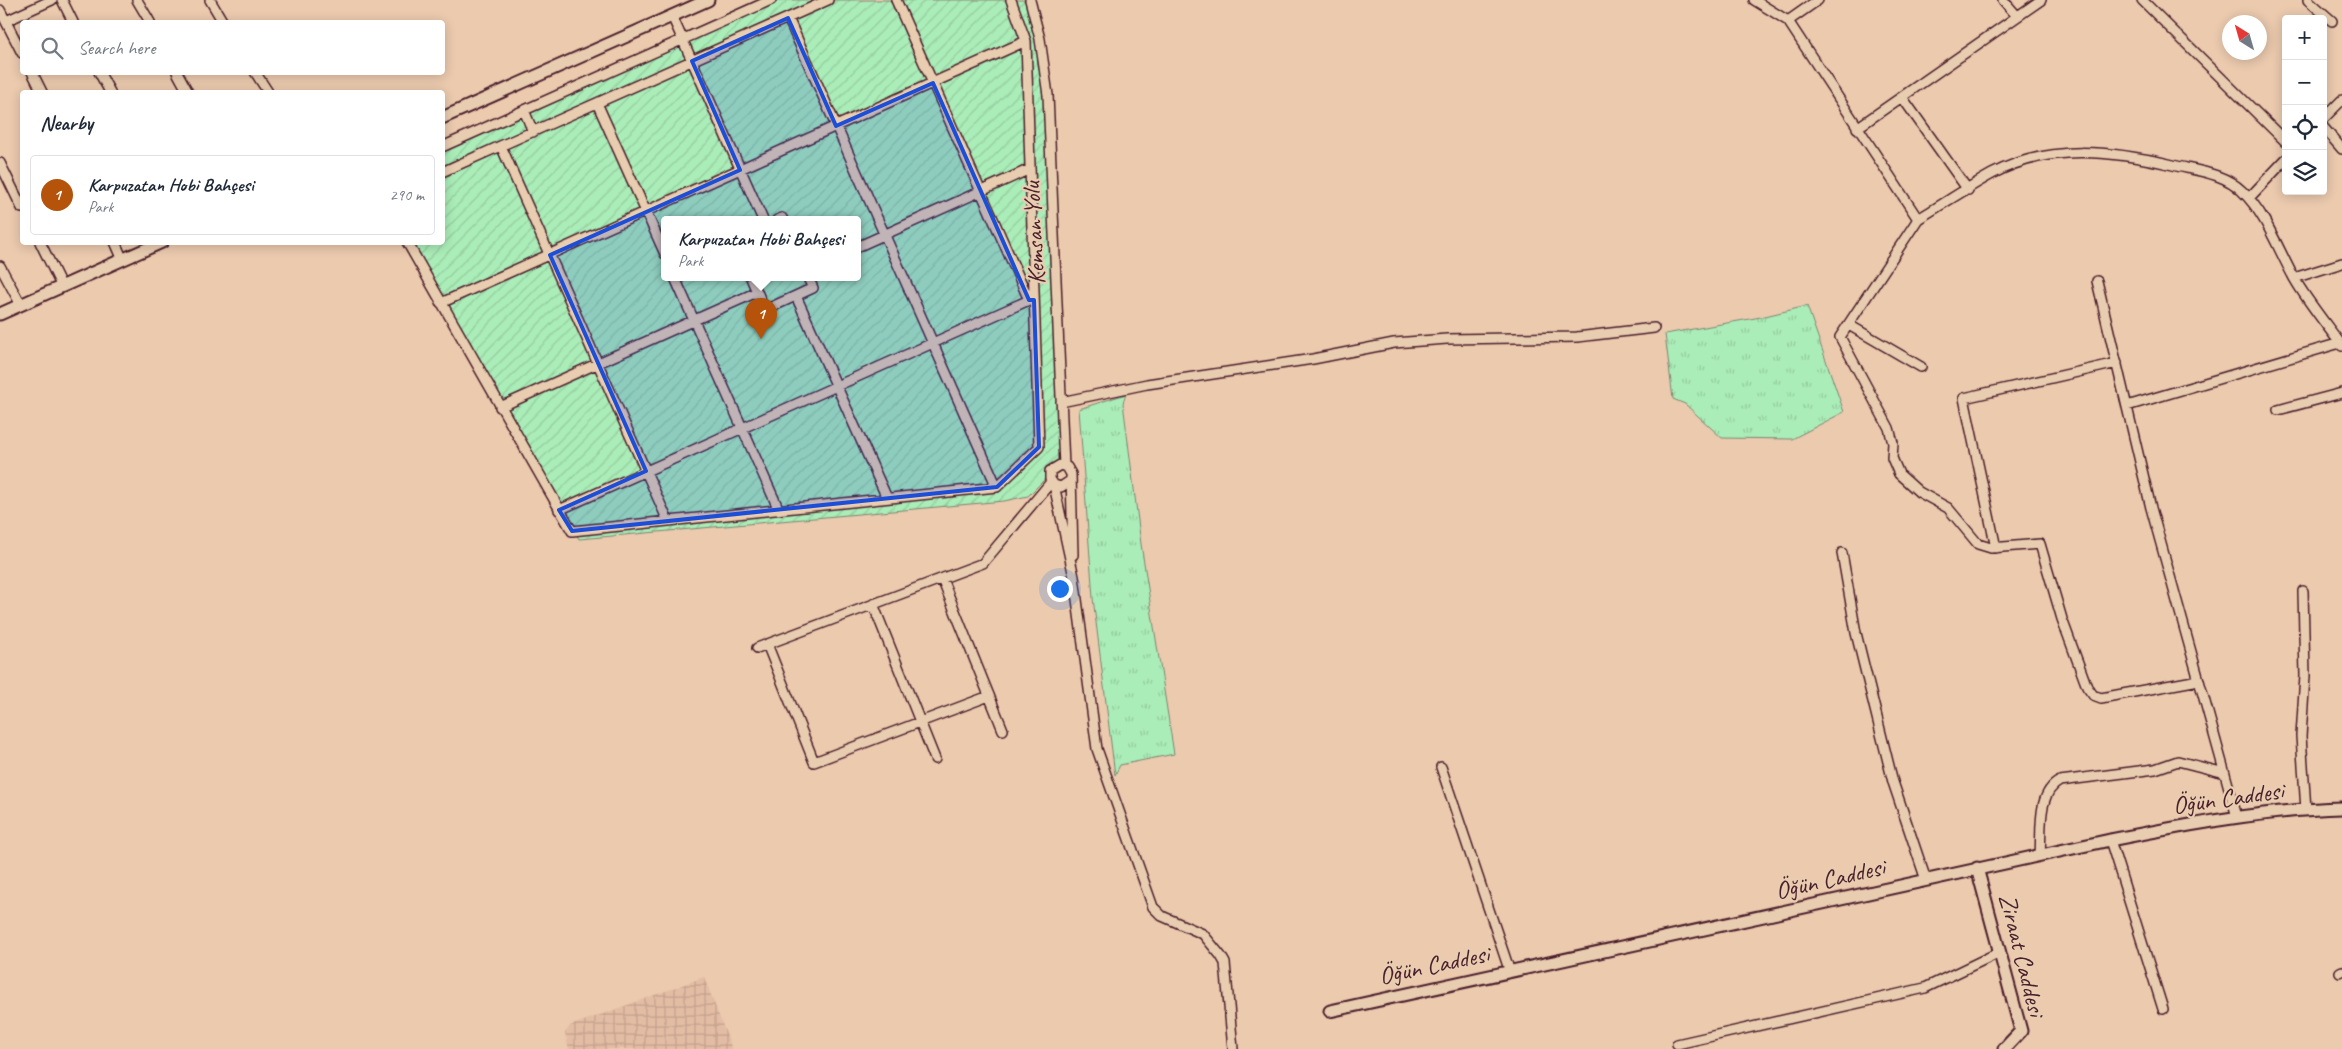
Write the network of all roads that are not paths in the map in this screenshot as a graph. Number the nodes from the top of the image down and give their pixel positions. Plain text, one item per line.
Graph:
1 (52, 0) edge
2 (62, 0) edge
3 (137, 0) edge
4 (210, 0) edge
5 (708, 0) edge
6 (771, 0) edge
7 (828, 0) edge
8 (896, 0) edge
9 (1011, 0) edge
10 (1030, 0) edge
11 (1754, 0) edge
12 (1818, 0) edge
13 (2003, 0) edge
14 (2041, 0) edge
15 (2142, 0) edge
16 (2308, 0) edge
17 (0, 10) edge
18 (672, 16) junction
19 (2017, 16) junction
20 (788, 18) junction
21 (72, 20) edge
22 (149, 20) edge
23 (222, 20) edge
24 (1788, 21) junction
25 (2332, 21) dead end
26 (5, 26) edge
27 (682, 40) junction
28 (1026, 41) junction
29 (20, 50) edge
30 (692, 61) junction
31 (34, 75) edge
32 (101, 75) edge
33 (179, 75) edge
34 (257, 75) edge
35 (933, 83) junction
36 (41, 90) edge
37 (109, 90) edge
38 (187, 90) edge
39 (267, 90) edge
40 (1902, 97) junction
41 (2342, 100) edge
42 (598, 103) junction
43 (524, 110) junction
44 (2327, 116) edge
45 (445, 117) edge
46 (836, 126) junction
47 (1857, 128) junction
48 (534, 132) junction
49 (2327, 132) edge
50 (2282, 138) edge
51 (445, 146) edge
52 (501, 146) junction
53 (2342, 149) edge
54 (0, 163) edge
55 (2282, 163) edge
56 (1030, 169) junction
57 (740, 170) junction
58 (445, 171) edge
59 (1968, 190) junction
60 (981, 192) junction
61 (2249, 198) junction
62 (20, 204) edge
63 (646, 212) junction
64 (761, 216) edge
65 (1918, 219) junction
66 (885, 235) junction
67 (41, 245) edge
68 (116, 245) edge
69 (156, 245) edge
70 (409, 245) edge
71 (661, 245) edge
72 (861, 245) edge
73 (550, 255) junction
74 (123, 260) junction
75 (2342, 263) edge
76 (0, 266) edge
77 (2294, 278) junction
78 (676, 281) edge
79 (752, 281) edge
80 (810, 281) edge
81 (2097, 281) dead end
82 (62, 287) junction
83 (757, 292) junction
84 (796, 296) junction
85 (1032, 300) junction
86 (441, 303) junction
87 (21, 305) junction
88 (0, 314) edge
89 (694, 320) junction
90 (1849, 325) junction
91 (1654, 328) dead end
92 (933, 343) junction
93 (2341, 344) edge
94 (598, 363) junction
95 (2117, 363) junction
96 (1921, 367) dead end
97 (836, 386) junction
98 (2342, 393) edge
99 (1061, 402) junction
100 (2127, 406) junction
101 (500, 407) junction
102 (2278, 410) dead end
103 (742, 428) junction
104 (1064, 466) junction
105 (646, 471) junction
106 (1070, 481) junction
107 (1052, 484) junction
108 (997, 486) junction
109 (886, 498) junction
110 (560, 510) junction
111 (778, 510) junction
112 (668, 521) junction
113 (1996, 548) junction
114 (1842, 553) dead end
115 (942, 578) junction
116 (1074, 578) junction
117 (2303, 591) dead end
118 (873, 604) junction
119 (767, 644) junction
120 (757, 648) dead end
121 (2199, 680) junction
122 (989, 696) junction
123 (921, 722) junction
124 (1003, 730) dead end
125 (935, 759) dead end
126 (1441, 767) dead end
127 (2225, 773) junction
128 (2342, 808) edge
129 (2306, 810) junction
130 (2237, 817) junction
131 (2110, 840) junction
132 (2040, 855) junction
133 (1977, 868) junction
134 (1926, 880) junction
135 (2000, 952) junction
136 (1510, 972) junction
137 (2163, 1010) dead end
138 (1330, 1011) dead end
139 (1677, 1044) dead end
140 (1233, 1049) edge
141 (2004, 1049) edge

1 - 26 street
2 - 21 street
3 - 22 street
4 - 23 street
5 - 18 street
6 - 27 street
7 - 20 street
8 - 35 street
9 - 28 street
10 - 99 street, Kemsan Yolu
11 - 24 street
12 - 24 street
13 - 19 street
14 - 19 street
15 - 50 street
16 - 25 street
17 - 26 street
18 - 27 street
18 - 45 street
19 - 40 street
20 - 30 street
20 - 46 street
24 - 47 street
26 - 29 street
27 - 30 street
27 - 43 street
28 - 35 street
28 - 56 street
30 - 42 street
30 - 57 street
31 - 36 street
32 - 37 street
33 - 38 street
34 - 39 street
35 - 46 street
35 - 60 street
40 - 47 street
40 - 59 street
41 - 44 street
42 - 48 street
42 - 63 street
43 - 48 street
43 - 51 street
46 - 57 street
46 - 66 street
47 - 65 street
48 - 52 street
49 - 53 street
52 - 58 street
52 - 73 street
54 - 62 street
55 - 61 street
56 - 60 street
56 - 85 street
57 - 63 street
57 - 64 street
59 - 61 street
59 - 65 street
60 - 66 street
60 - 85 street
61 - 77 street
63 - 71 street
63 - 73 street
65 - 90 street
66 - 72 street
66 - 92 street
67 - 82 street
68 - 74 street
69 - 74 street
70 - 86 street
73 - 86 street
73 - 94 street
74 - 82 street
75 - 77 street
76 - 87 street
77 - 93 street
78 - 89 street
79 - 83 street
80 - 84 street
81 - 95 street
82 - 87 street
83 - 84 street
83 - 89 street
84 - 97 street
85 - 92 street
85 - 108 street
86 - 101 street
87 - 88 street
89 - 94 street
89 - 103 street
90 - 96 street
90 - 113 street
91 - 99 street
92 - 97 street
92 - 108 street
93 - 100 street
94 - 101 street
94 - 105 street
95 - 100 street
95 - 113 street
97 - 103 street
97 - 109 street
98 - 102 street
99 - 104 street, Kemsan Yolu
100 - 121 street
101 - 110 street
103 - 105 street
103 - 111 street
104 - 106 street
104 - 107 street
105 - 110 street
105 - 112 street
106 - 107 street
106 - 116 street
107 - 115 street
107 - 116 street
108 - 109 street
109 - 111 street
110 - 112 street
111 - 112 street
113 - 121 street
114 - 134 street
115 - 118 street
115 - 122 street
116 - 140 street
117 - 129 street
118 - 119 street
118 - 123 street
119 - 120 street
119 - 123 street
121 - 127 street
122 - 123 street
122 - 124 street
123 - 125 street
126 - 136 street
127 - 130 street
127 - 132 street
128 - 129 street, Öğün Caddesi
129 - 130 street, Öğün Caddesi
130 - 131 street, Öğün Caddesi
131 - 132 street, Öğün Caddesi
131 - 137 street
132 - 133 street, Öğün Caddesi
133 - 134 street, Öğün Caddesi
133 - 135 street, Ziraat Caddesi
134 - 136 street, Öğün Caddesi
135 - 139 street
135 - 141 street, Ziraat Caddesi
136 - 138 street, Öğün Caddesi

